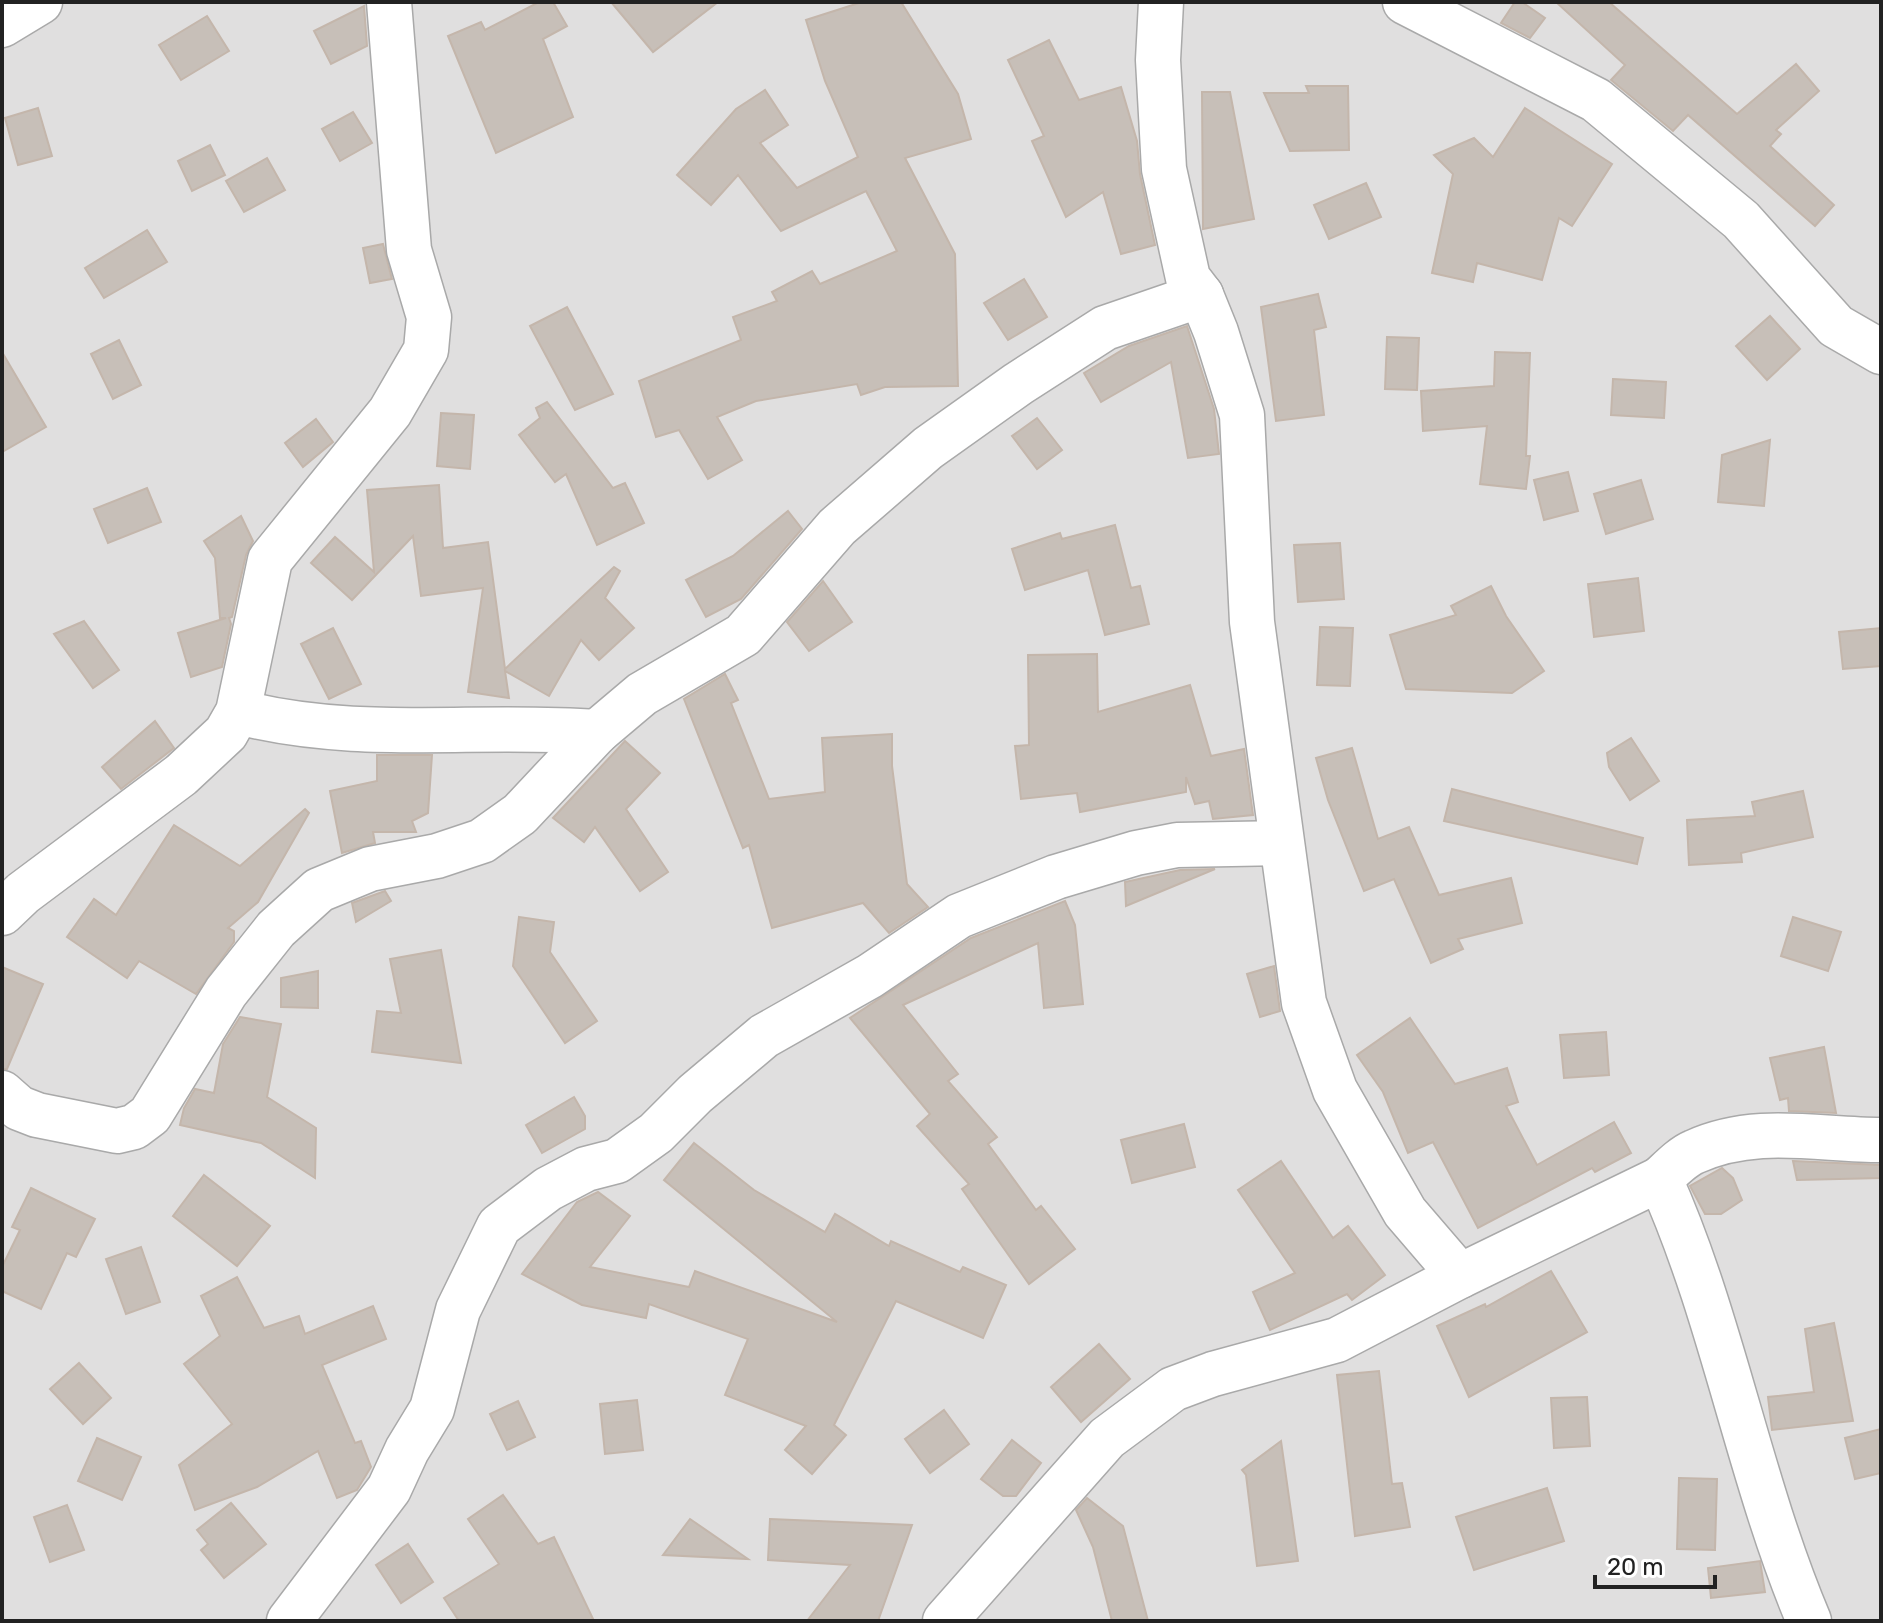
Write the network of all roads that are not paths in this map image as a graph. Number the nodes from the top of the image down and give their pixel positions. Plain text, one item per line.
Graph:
1 (40, 2) edge
2 (389, 2) edge
3 (1161, 2) edge
4 (1405, 2) edge
5 (2, 25) edge
6 (1201, 295) junction
7 (1881, 352) edge
8 (238, 712) junction
9 (597, 732) junction
10 (1281, 843) junction
11 (2, 913) edge
12 (8, 1113) edge
13 (1881, 1140) edge
14 (1660, 1179) junction
15 (1460, 1276) junction
16 (289, 1621) edge
17 (945, 1621) edge
18 (1809, 1621) edge

1 - 5 street
2 - 8 street
3 - 6 street
4 - 7 street
6 - 9 street
6 - 10 street
8 - 9 street
8 - 11 street
9 - 12 street
10 - 15 street
10 - 16 street
13 - 14 street
14 - 15 street
14 - 18 street
15 - 17 street

